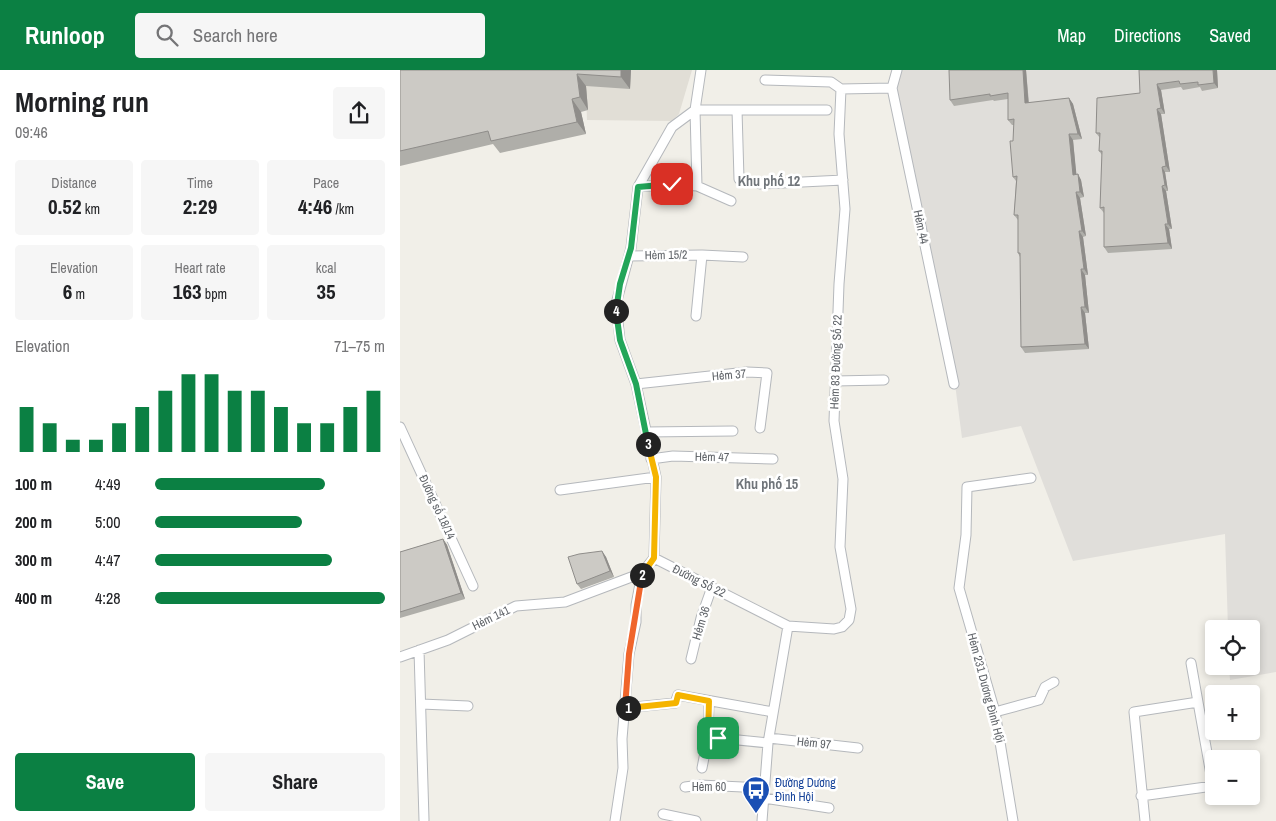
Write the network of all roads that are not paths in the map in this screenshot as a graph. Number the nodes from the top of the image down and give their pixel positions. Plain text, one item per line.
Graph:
1 (701, 70) edge
2 (897, 70) edge
3 (766, 80) dead end
4 (892, 88) junction
5 (841, 89) junction
6 (695, 110) junction
7 (736, 110) junction
8 (827, 110) dead end
9 (739, 180) dead end
10 (842, 180) junction
11 (760, 184) dead end
12 (697, 186) junction
13 (638, 187) junction
14 (731, 200) dead end
15 (702, 255) junction
16 (629, 256) junction
17 (744, 257) dead end
18 (696, 316) dead end
19 (884, 380) dead end
20 (835, 381) junction
21 (636, 384) junction
22 (954, 384) dead end
23 (400, 427) edge
24 (760, 428) dead end
25 (733, 431) dead end
26 (646, 432) junction
27 (651, 459) junction
28 (773, 459) dead end
29 (656, 477) junction
30 (1031, 478) dead end
31 (560, 490) dead end
32 (654, 558) junction
33 (642, 573) junction
34 (473, 586) dead end
35 (712, 588) junction
36 (788, 626) junction
37 (419, 650) junction
38 (400, 656) edge
39 (691, 659) dead end
40 (1191, 663) dead end
41 (1054, 682) dead end
42 (709, 701) junction
43 (1198, 702) junction
44 (421, 704) junction
45 (468, 706) dead end
46 (625, 708) junction
47 (773, 712) junction
48 (995, 712) junction
49 (708, 737) junction
50 (769, 740) junction
51 (858, 748) dead end
52 (702, 768) dead end
53 (685, 787) dead end
54 (764, 788) junction
55 (1141, 796) junction
56 (764, 798) junction
57 (829, 808) dead end
58 (663, 814) dead end
59 (424, 820) edge
60 (615, 821) edge
61 (696, 821) edge
62 (762, 821) edge
63 (1013, 821) edge
64 (1145, 821) edge

1 - 6 street
2 - 4 street, Hẻm 44
3 - 5 street
4 - 5 street
4 - 22 street, Hẻm 44
5 - 10 street, Hẻm 83 Đường Số 22
6 - 7 street
6 - 12 street
6 - 13 street
7 - 8 street
7 - 9 street
10 - 11 street
10 - 20 street, Hẻm 83 Đường Số 22
12 - 13 street
12 - 14 street
13 - 16 street
15 - 16 street, Hẻm 15/2
15 - 17 street
15 - 18 street, Hẻm 15/2
16 - 21 street
19 - 20 street
20 - 36 street, Hẻm 83 Đường Số 22
21 - 24 street, Hẻm 37
21 - 26 street
23 - 34 street, Đường số 18/14
25 - 26 street
26 - 27 street
27 - 28 street, Hẻm 47
27 - 29 street
29 - 31 street
29 - 32 street
30 - 48 street, Hẻm 231 Dương Đình Hội
32 - 33 street
32 - 35 street, Đường Số 22
33 - 37 street, Hẻm 141
33 - 46 street
35 - 36 street, Đường Số 22
35 - 39 street, Hẻm 36
36 - 47 street
37 - 38 street, Hẻm 141
37 - 44 street
40 - 43 street
41 - 48 street
42 - 46 street
42 - 47 street
42 - 49 street
43 - 55 street
43 - 55 street
44 - 45 street
44 - 59 street
46 - 60 street
47 - 50 street
48 - 63 street, Hẻm 231 Dương Đình Hội
49 - 50 street, Hẻm 97
49 - 52 street
50 - 51 street, Hẻm 97
50 - 54 street
53 - 54 street, Hẻm 60
54 - 56 street
55 - 64 street
56 - 57 street
56 - 62 street
58 - 61 street

